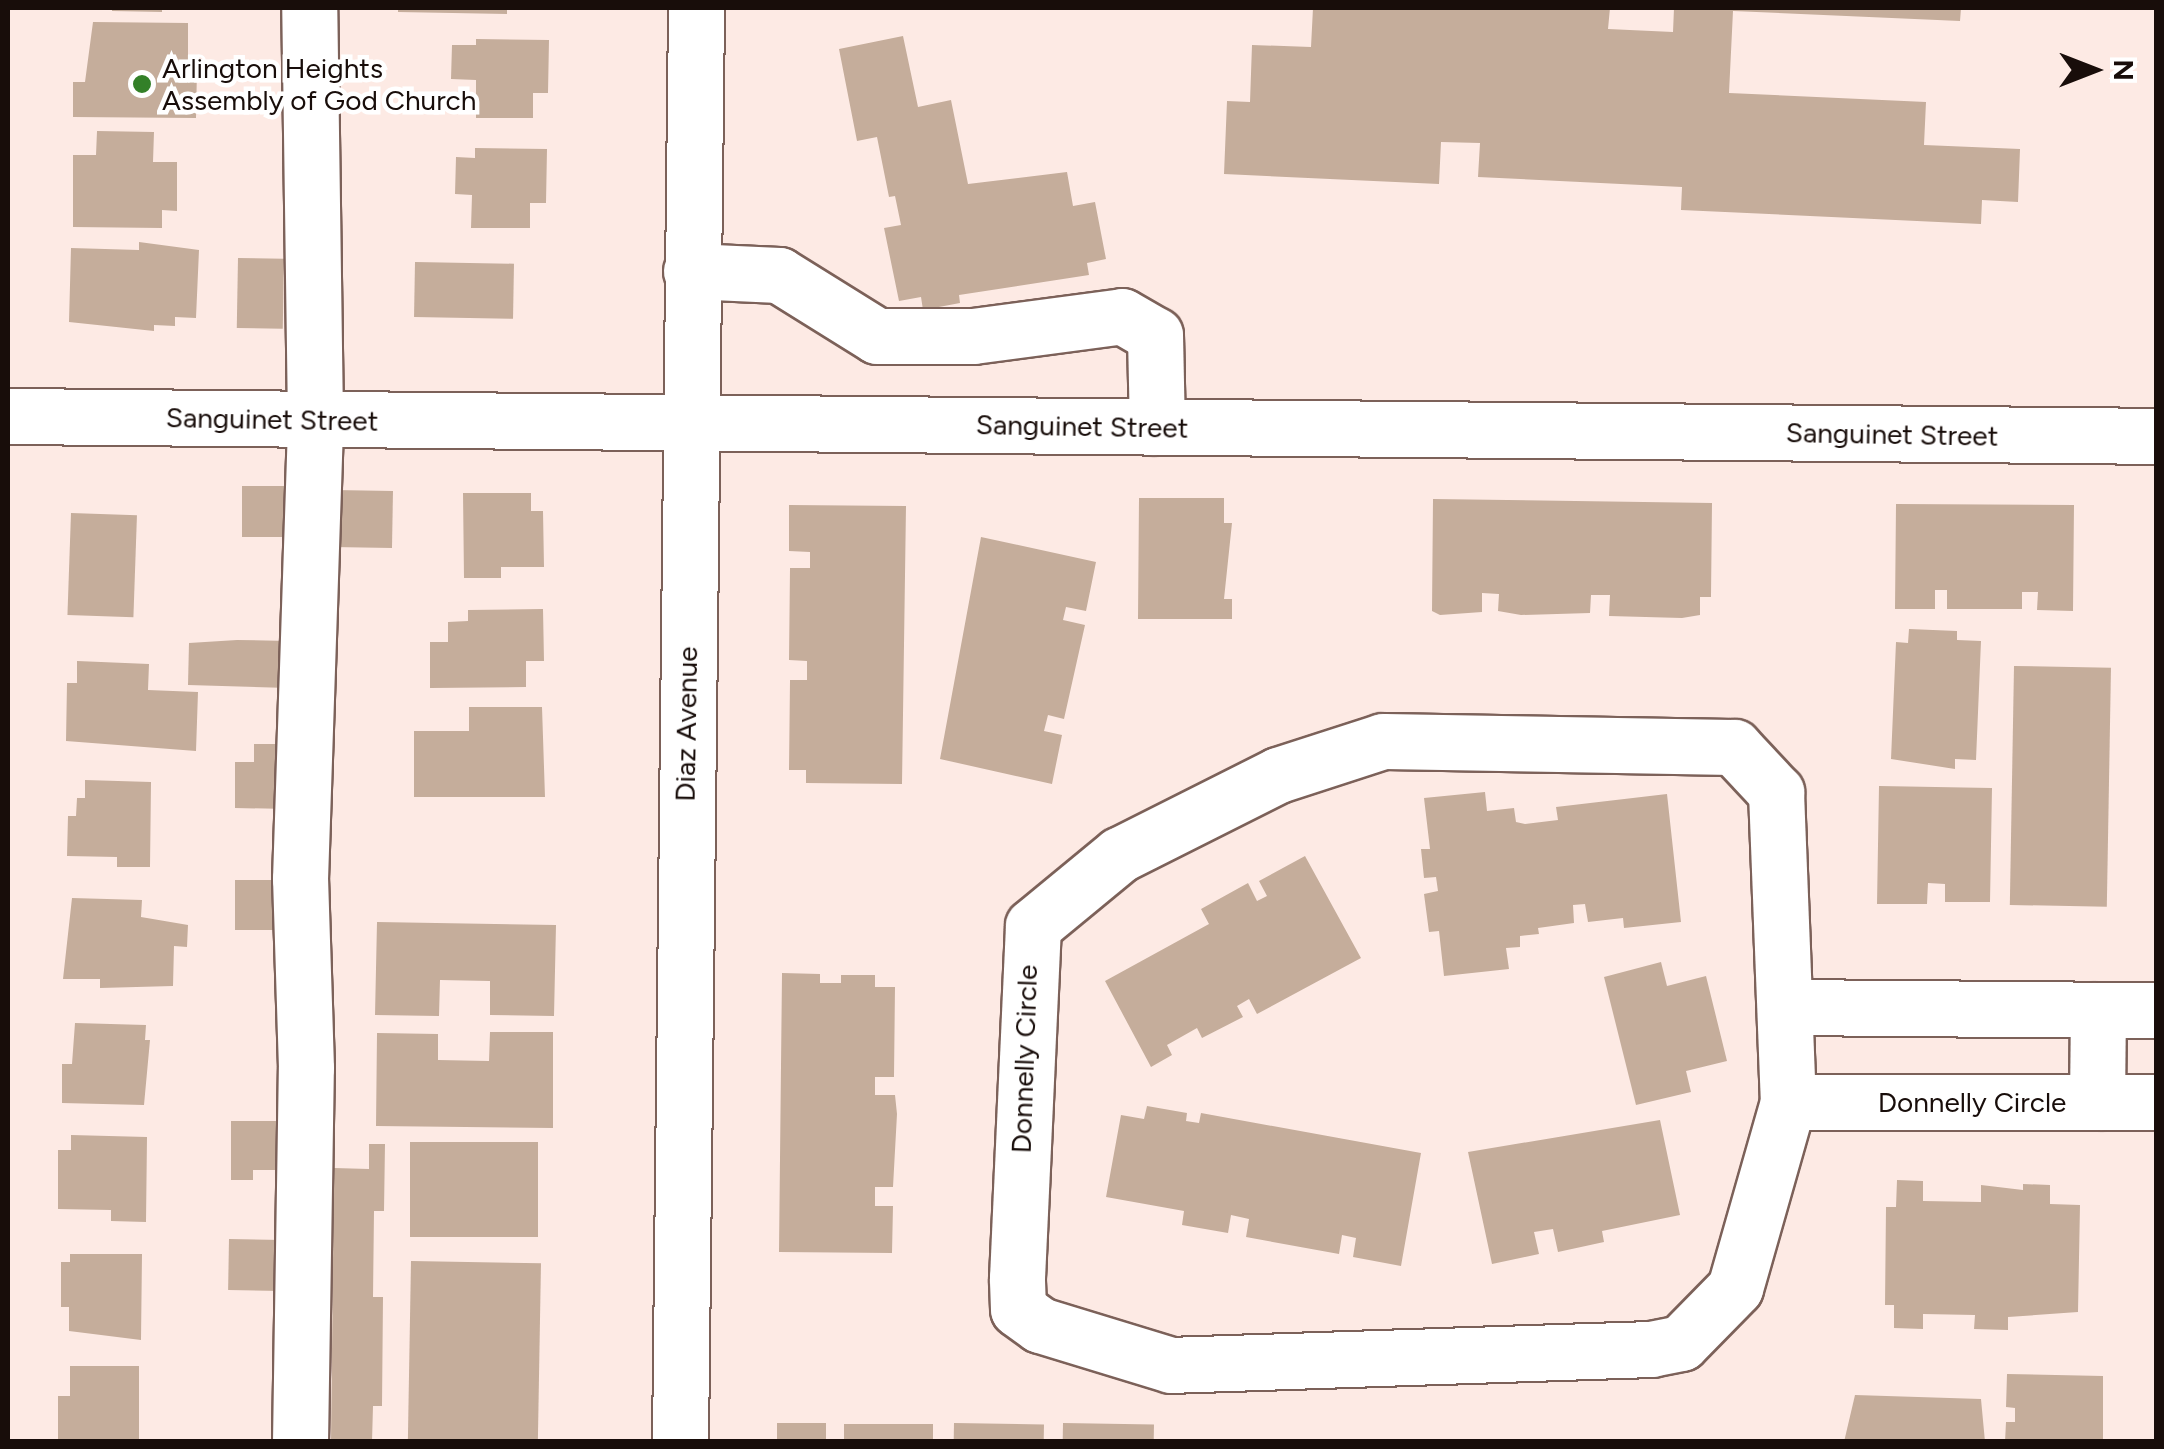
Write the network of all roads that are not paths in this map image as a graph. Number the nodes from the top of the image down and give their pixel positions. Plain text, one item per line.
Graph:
1 (308, 8) edge
2 (696, 8) edge
3 (692, 270) junction
4 (8, 416) edge
5 (316, 420) junction
6 (689, 423) junction
7 (1157, 427) junction
8 (2156, 436) edge
9 (1784, 1007) junction
10 (2079, 1010) junction
11 (2156, 1010) edge
12 (1788, 1102) junction
13 (2078, 1102) junction
14 (2156, 1102) edge
15 (300, 1442) edge
16 (680, 1442) edge

1 - 5 street
2 - 3 street, Diaz Avenue
3 - 6 street, Diaz Avenue
3 - 7 street
4 - 5 street, Sanguinet Street
5 - 6 street, Sanguinet Street
5 - 15 street
6 - 7 street, Sanguinet Street
6 - 16 street, Diaz Avenue
7 - 8 street, Sanguinet Street
9 - 10 street
9 - 12 street, Donnelly Circle
9 - 12 street, Donnelly Circle
10 - 11 street
10 - 13 street
12 - 13 street, Donnelly Circle
13 - 14 street, Donnelly Circle

